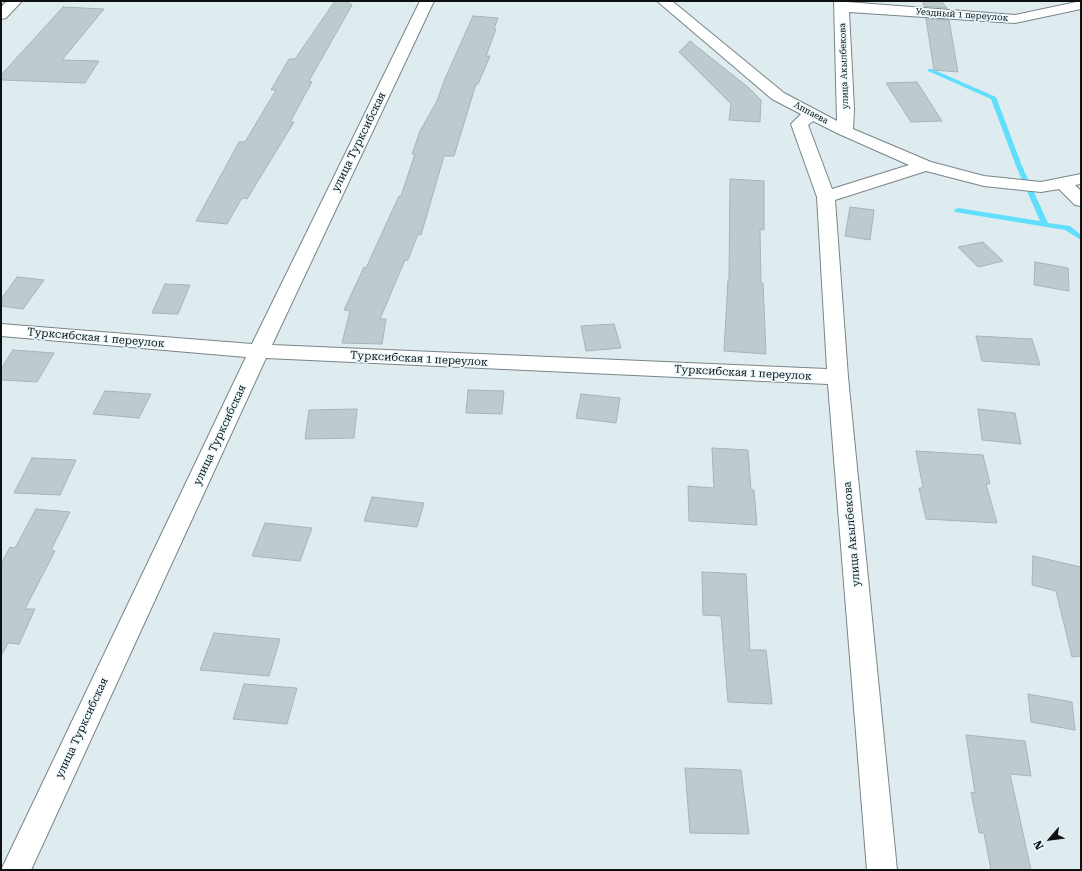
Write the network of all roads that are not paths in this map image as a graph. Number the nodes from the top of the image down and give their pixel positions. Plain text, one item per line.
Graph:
1 (15, 1) edge
2 (427, 1) edge
3 (664, 1) edge
4 (841, 4) edge
5 (1081, 5) edge
6 (1, 15) edge
7 (812, 114) junction
8 (845, 131) junction
9 (925, 166) junction
10 (1081, 179) edge
11 (1064, 184) junction
12 (826, 197) junction
13 (1081, 202) edge
14 (1, 330) edge
15 (258, 351) junction
16 (838, 378) junction
17 (16, 870) edge
18 (882, 870) edge

1 - 6 street
2 - 15 street, улица Турксибская
3 - 7 street, Аппаева
4 - 5 street, Уездный 1 переулок
4 - 8 street, улица Акылбекова
7 - 8 street, Аппаева
7 - 12 street, улица Акылбекова
8 - 9 street, Аппаева
9 - 11 street, Аппаева
9 - 12 street
10 - 11 street, Аппаева
11 - 13 street
12 - 16 street, улица Акылбекова
14 - 15 street, Турксибская 1 переулок
15 - 16 street, Турксибская 1 переулок
15 - 17 street, улица Турксибская
16 - 18 street, улица Акылбекова

